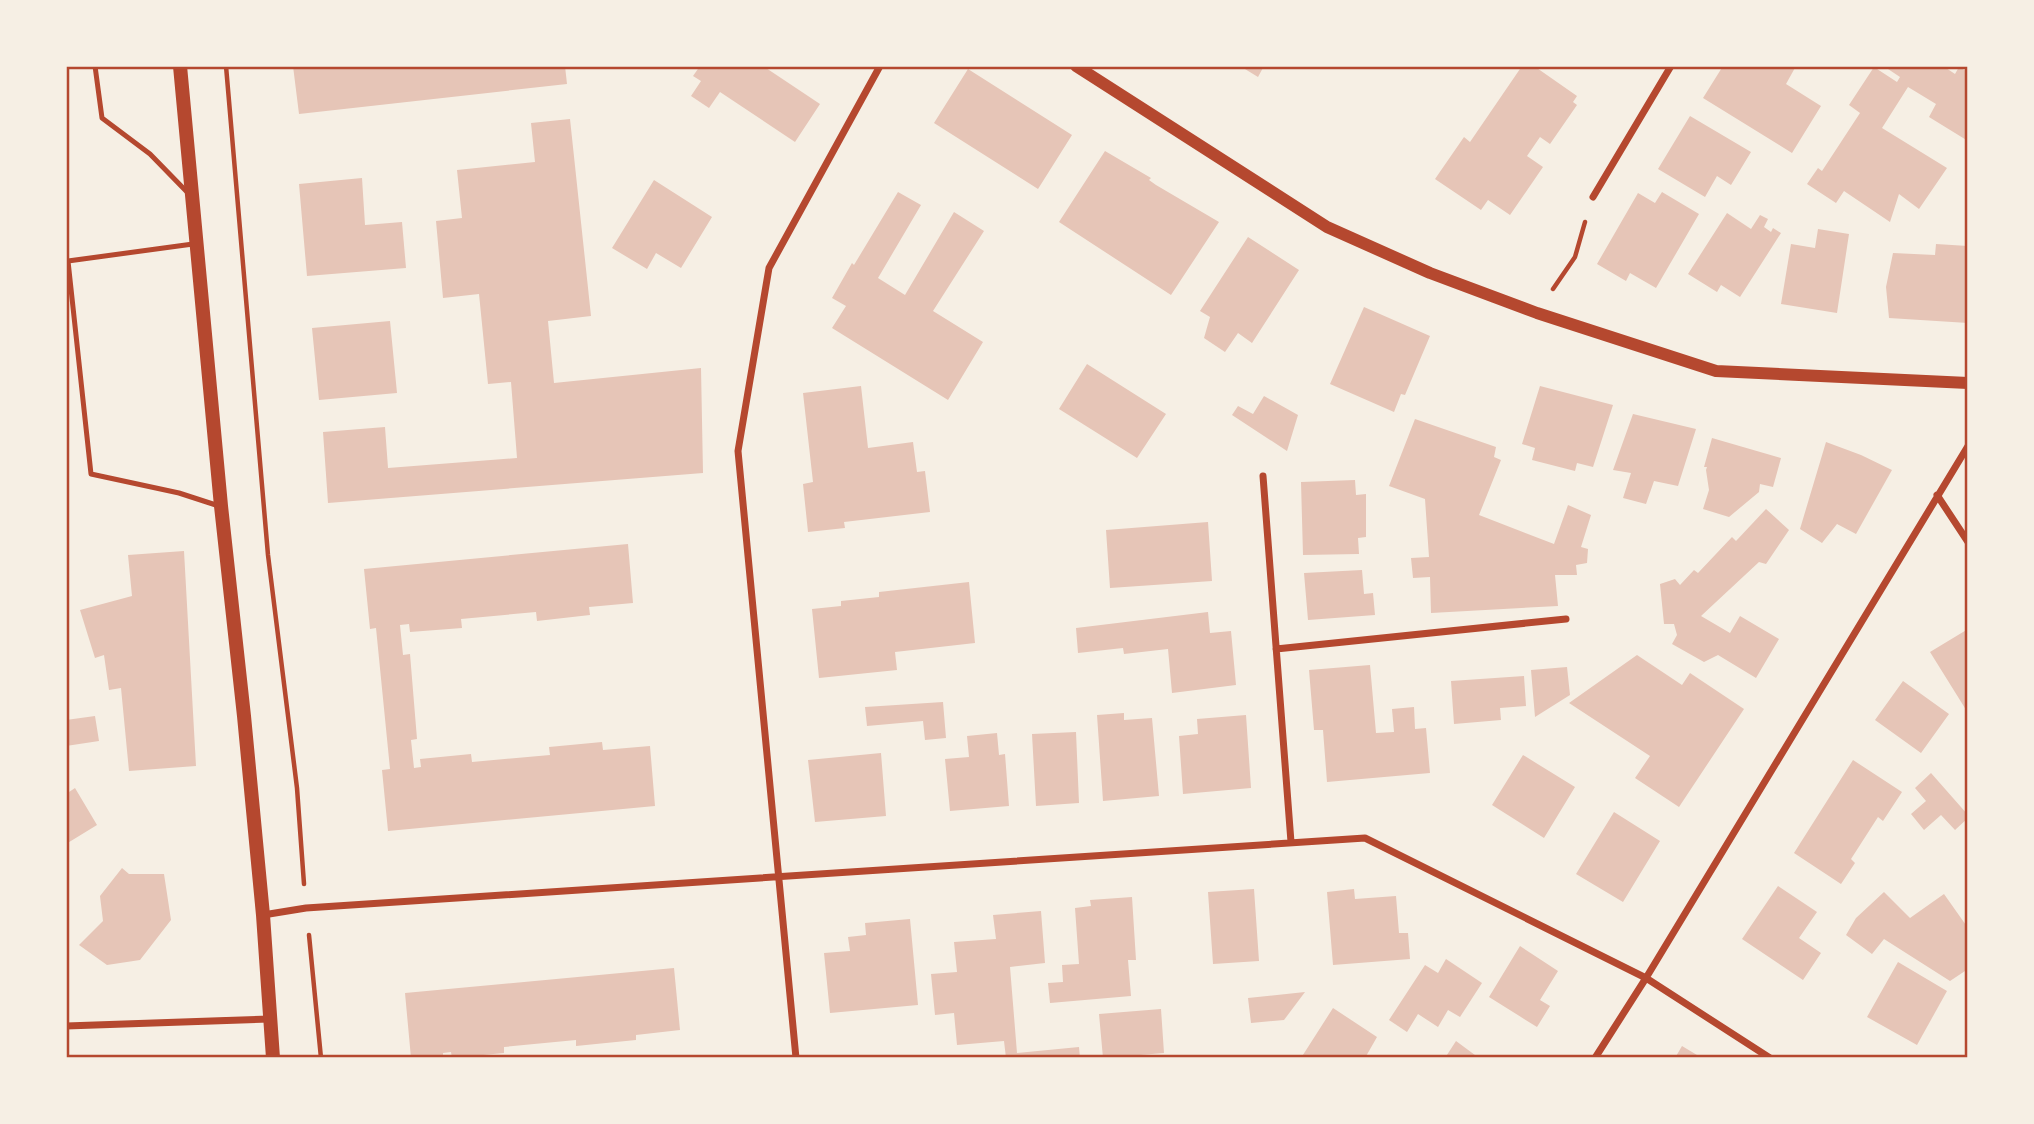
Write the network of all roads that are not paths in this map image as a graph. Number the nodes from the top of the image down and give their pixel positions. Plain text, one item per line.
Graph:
1 (95, 66) edge
2 (180, 66) edge
3 (880, 66) edge
4 (1076, 66) edge
5 (1671, 66) edge
6 (1593, 197) road end
7 (192, 198) junction
8 (197, 243) junction
9 (1968, 383) edge
10 (1968, 446) edge
11 (1263, 475) dead end
12 (1937, 495) junction
13 (221, 506) junction
14 (1968, 542) edge
15 (1566, 619) dead end
16 (1276, 649) junction
17 (1291, 842) junction
18 (778, 876) junction
19 (263, 915) junction
20 (1646, 978) junction
21 (269, 1019) junction
22 (66, 1026) edge
23 (273, 1058) edge
24 (796, 1058) edge
25 (1595, 1058) edge
26 (1770, 1058) edge

1 - 7 lane
2 - 7 main road
3 - 18 street
4 - 9 street
5 - 6 street
7 - 8 main road
8 - 13 main road
8 - 13 lane
10 - 12 street
11 - 16 street
12 - 14 street
12 - 20 street
13 - 19 main road
15 - 16 street
16 - 17 street
17 - 18 street
17 - 20 street
18 - 19 street
18 - 24 street
19 - 21 main road
20 - 25 street
20 - 26 street
21 - 22 street
21 - 23 main road

